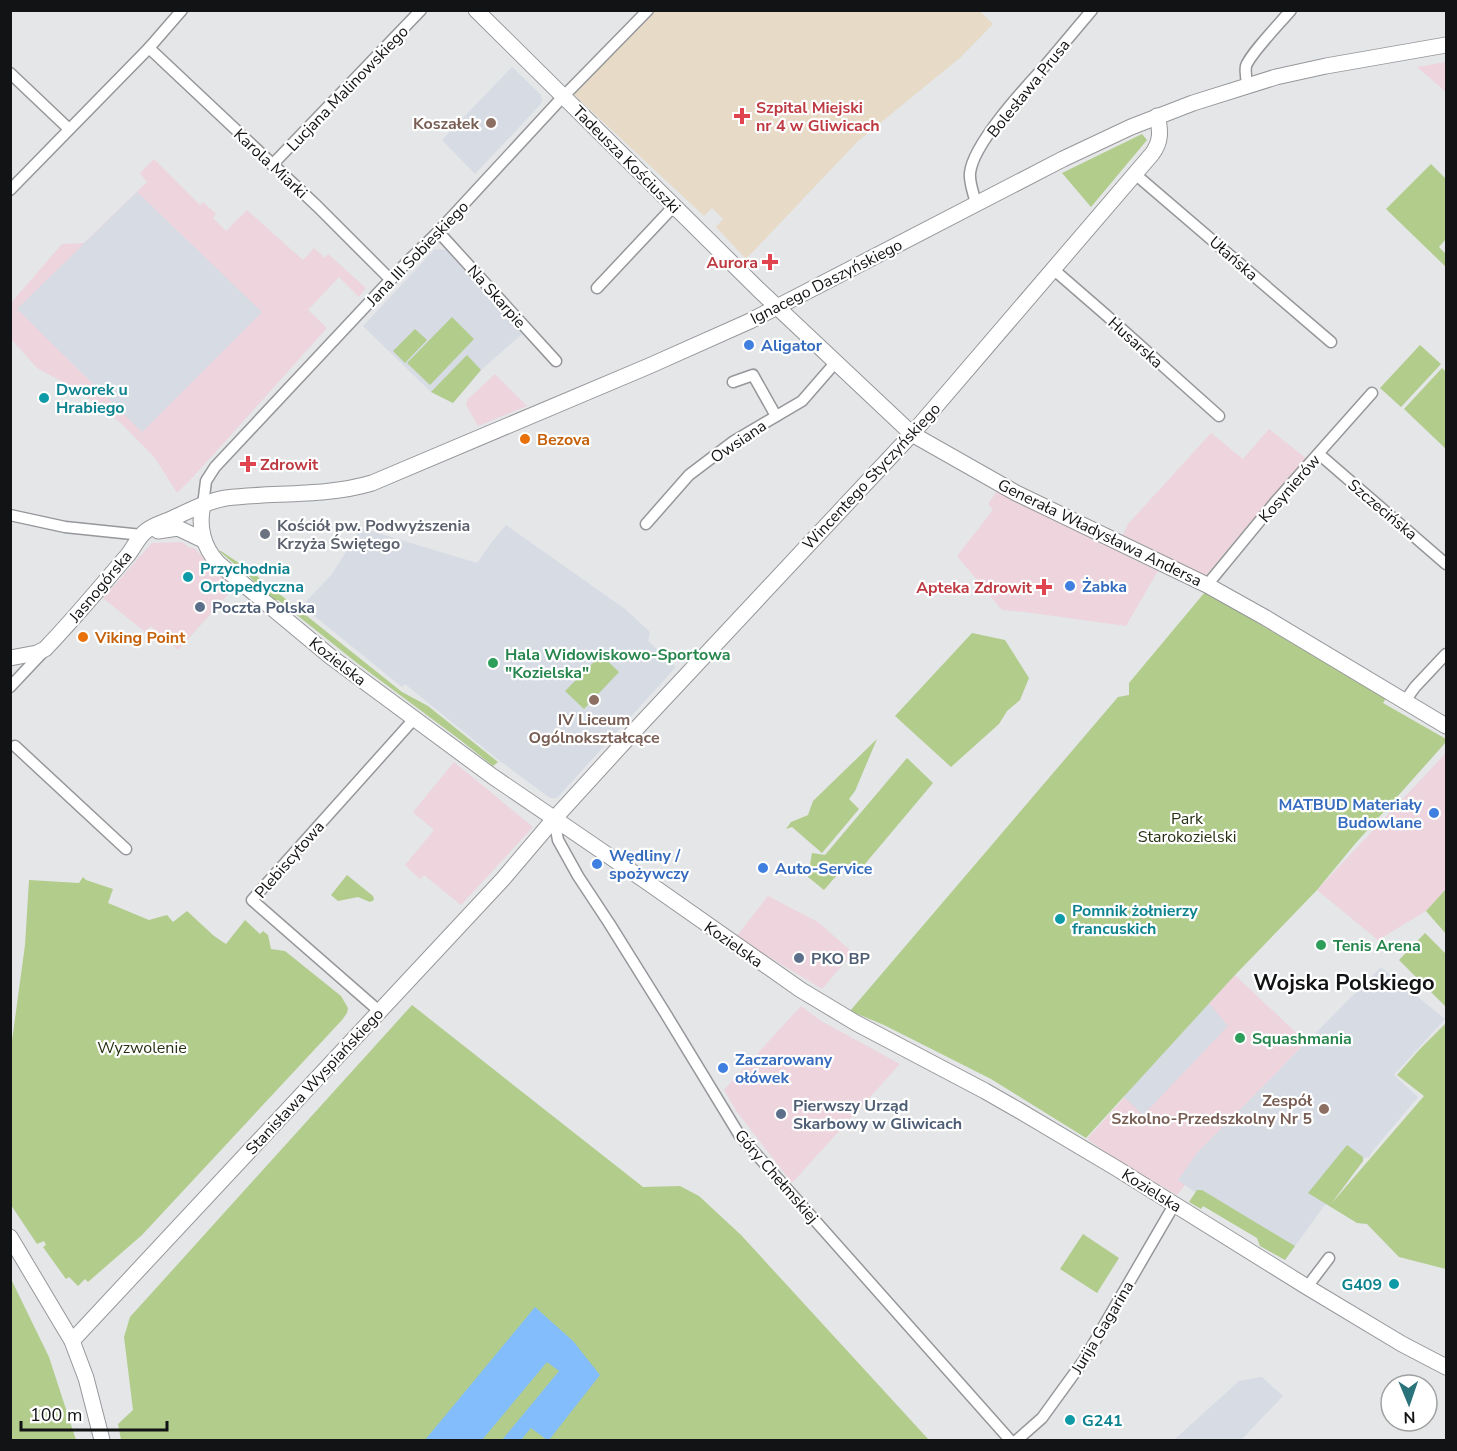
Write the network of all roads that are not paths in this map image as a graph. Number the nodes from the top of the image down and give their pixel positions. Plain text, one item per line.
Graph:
1 (182, 10) edge
2 (421, 10) edge
3 (476, 10) edge
4 (648, 10) edge
5 (1092, 10) edge
6 (1291, 10) edge
7 (1446, 45) edge
8 (148, 48) junction
9 (10, 73) edge
10 (1248, 85) junction
11 (563, 96) junction
12 (1157, 116) junction
13 (69, 129) junction
14 (272, 165) junction
15 (1136, 174) junction
16 (10, 190) edge
17 (976, 204) junction
18 (675, 206) junction
19 (437, 233) junction
20 (1053, 269) junction
21 (391, 280) junction
22 (597, 288) dead end
23 (777, 307) junction
24 (1331, 342) dead end
25 (556, 361) dead end
26 (835, 363) junction
27 (733, 382) dead end
28 (1372, 393) dead end
29 (776, 416) junction
30 (1219, 416) dead end
31 (912, 434) junction
32 (1318, 454) junction
33 (203, 505) junction
34 (10, 515) edge
35 (646, 524) dead end
36 (142, 535) junction
37 (203, 540) junction
38 (1446, 564) edge
39 (1207, 585) junction
40 (45, 649) junction
41 (1446, 654) edge
42 (10, 658) edge
43 (10, 663) edge
44 (12, 686) edge
45 (1405, 701) junction
46 (414, 719) junction
47 (1446, 726) edge
48 (15, 746) dead end
49 (554, 819) junction
50 (126, 849) dead end
51 (379, 1011) junction
52 (1174, 1204) junction
53 (10, 1237) edge
54 (1329, 1258) dead end
55 (1307, 1287) junction
56 (72, 1341) junction
57 (1446, 1367) edge
58 (102, 1440) edge
59 (1010, 1440) edge
60 (1017, 1440) edge

1 - 8 street
2 - 14 street, Lucjana Malinowskiego
3 - 11 street, Tadeusza Kościuszki
4 - 11 street, Jana III Sobieskiego
5 - 17 street, Bolesława Prusa
6 - 10 street
7 - 10 street, Ignacego Daszyńskiego
8 - 13 street
8 - 14 street, Karola Miarki
9 - 13 street
10 - 12 street, Ignacego Daszyńskiego
11 - 18 street, Tadeusza Kościuszki
11 - 19 street, Jana III Sobieskiego
12 - 15 street, Wincentego Styczyńskiego
12 - 17 street, Ignacego Daszyńskiego
13 - 16 street
14 - 21 street, Karola Miarki
15 - 20 street, Wincentego Styczyńskiego
15 - 24 street, Ułańska
17 - 23 street, Ignacego Daszyńskiego
18 - 22 street
18 - 23 street, Tadeusza Kościuszki
19 - 21 street, Jana III Sobieskiego
19 - 25 street, Na Skarpie
20 - 30 street, Husarska
20 - 31 street, Wincentego Styczyńskiego
21 - 33 street, Jana III Sobieskiego
23 - 26 street, Generała Władysława Andersa
23 - 33 street, Ignacego Daszyńskiego
26 - 29 street, Owsiana
26 - 31 street, Generała Władysława Andersa
27 - 29 street
28 - 32 street, Kosynierów
29 - 35 street, Owsiana
31 - 39 street, Generała Władysława Andersa
31 - 49 street, Wincentego Styczyńskiego
32 - 38 street, Szczecińska
32 - 39 street, Kosynierów
33 - 36 street, Jasnogórska
33 - 37 street
34 - 36 street
36 - 37 street
36 - 40 street, Jasnogórska
37 - 46 street, Kozielska
39 - 45 street, Generała Władysława Andersa
40 - 42 street
40 - 44 street, Jasnogórska
41 - 45 street
43 - 44 street
45 - 47 street, Generała Władysława Andersa
46 - 49 street, Kozielska
46 - 51 street, Plebiscytowa
48 - 50 street
49 - 51 street, Stanisława Wyspiańskiego
49 - 52 street, Kozielska
49 - 59 street, Góry Chełmskiej
51 - 56 street, Stanisława Wyspiańskiego
52 - 55 street, Kozielska
52 - 60 street, Jurija Gagarina
53 - 56 street
54 - 55 street
55 - 57 street, Kozielska
56 - 58 street

